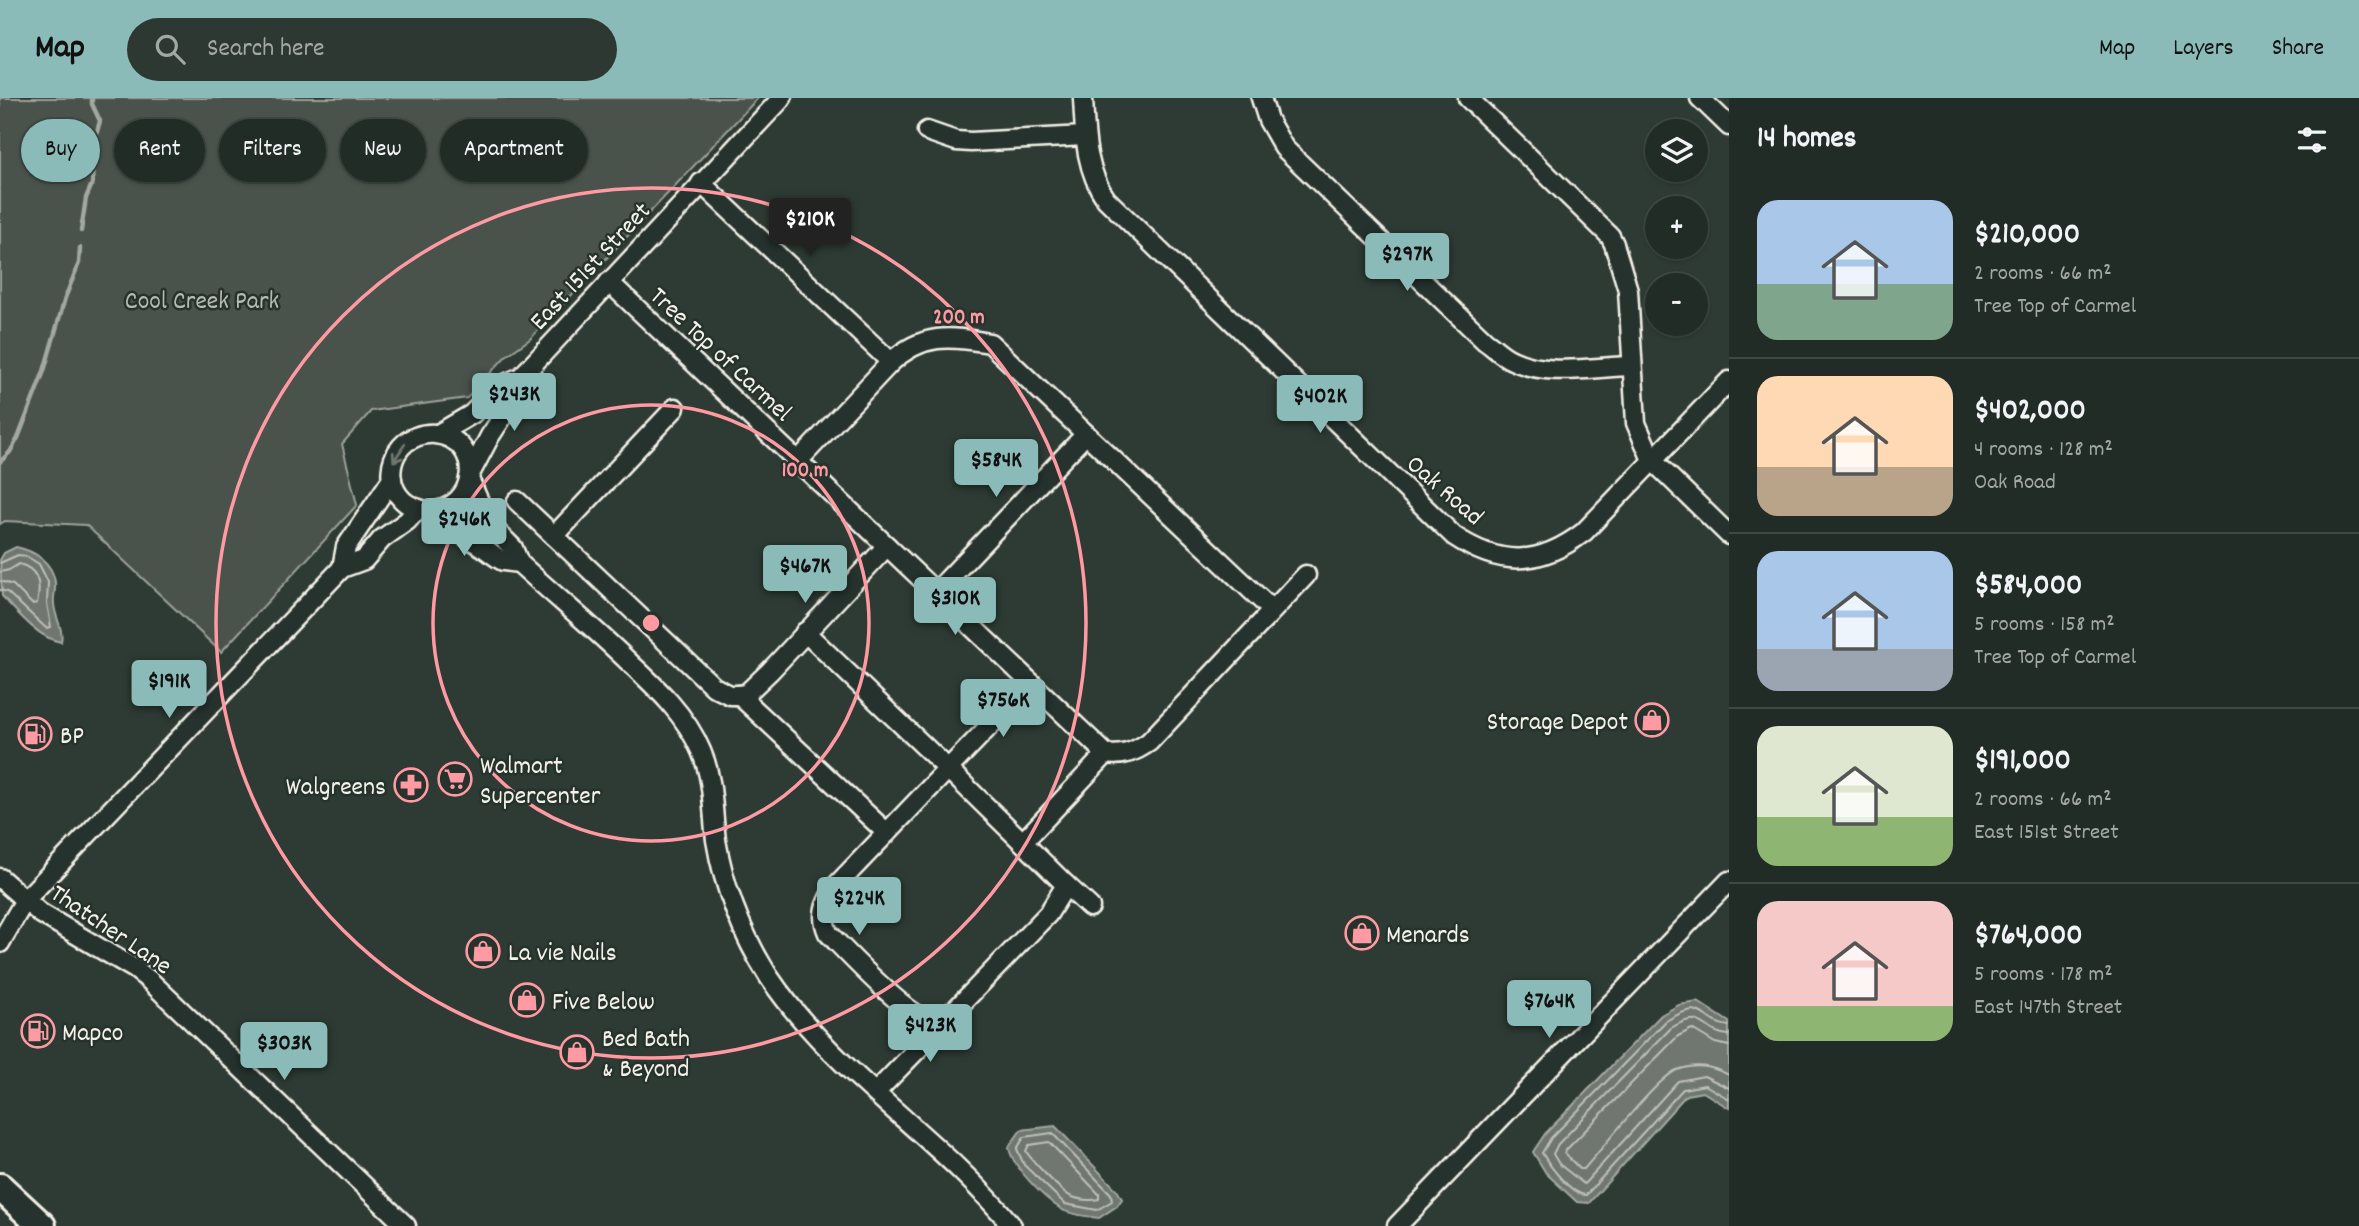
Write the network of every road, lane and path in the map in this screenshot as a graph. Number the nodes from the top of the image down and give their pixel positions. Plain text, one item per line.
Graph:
1 (782, 98) edge
2 (1083, 98) edge
3 (1261, 98) edge
4 (1468, 98) edge
5 (1700, 98) edge
6 (1729, 126) edge
7 (927, 131) dead end
8 (1084, 136) junction
9 (701, 183) junction
10 (609, 282) junction
11 (891, 362) junction
12 (1632, 366) junction
13 (521, 377) junction
14 (1729, 381) edge
15 (676, 408) dead end
16 (438, 434) junction
17 (1086, 434) junction
18 (1652, 460) junction
19 (798, 461) junction
20 (470, 477) junction
21 (392, 479) junction
22 (517, 500) dead end
23 (422, 511) junction
24 (1729, 535) edge
25 (554, 536) junction
26 (887, 546) junction
27 (519, 563) junction
28 (342, 568) junction
29 (1306, 575) dead end
30 (936, 592) junction
31 (1272, 610) junction
32 (805, 632) junction
33 (1031, 683) junction
34 (739, 695) junction
35 (1106, 754) junction
36 (948, 769) junction
37 (887, 833) junction
38 (1023, 842) junction
39 (0, 878) edge
40 (1729, 881) edge
41 (1066, 884) junction
42 (24, 900) junction
43 (1090, 907) dead end
44 (0, 913) edge
45 (0, 943) edge
46 (957, 1009) junction
47 (876, 1093) junction
48 (0, 1187) edge
49 (42, 1226) edge
50 (406, 1226) edge
51 (1012, 1226) edge
52 (1397, 1226) edge

1 - 9 street, East 151st Street
2 - 8 street, Oak Road
3 - 12 street
4 - 12 street
5 - 6 street
7 - 8 street
8 - 18 street, Oak Road
9 - 10 street, East 151st Street
9 - 11 street
10 - 13 street, East 151st Street
10 - 19 street, Tree Top of Carmel
11 - 17 street, Tree Top of Carmel
11 - 19 street, Tree Top of Carmel
12 - 18 street
13 - 16 street, East 151st Street
13 - 20 street, East 151st Street
14 - 18 street, Oak Road
15 - 25 street
16 - 20 street
16 -> 21 street
17 - 30 street
17 - 31 street, Tree Top of Carmel
18 - 24 street
19 - 26 street, Tree Top of Carmel
20 - 23 street
20 - 27 street
21 - 23 street
21 - 28 street
22 - 25 street
23 - 27 street
23 - 28 street
25 - 34 street
26 - 30 street, Tree Top of Carmel
26 - 32 street
27 - 47 street
28 - 42 street
29 - 31 street
30 - 33 street, Tree Top of Carmel
31 - 35 street
32 - 34 street
32 - 36 street
33 - 35 street, Tree Top of Carmel
33 - 36 street
34 - 37 street
35 - 38 street
36 - 37 street
36 - 38 street
37 - 46 street
38 - 41 street
39 - 42 street, Thatcher Lane
40 - 52 street
41 - 43 street
41 - 46 street
42 - 44 street
42 - 45 street
42 - 50 street, Thatcher Lane
46 - 47 street
47 - 51 street
48 - 49 highway

